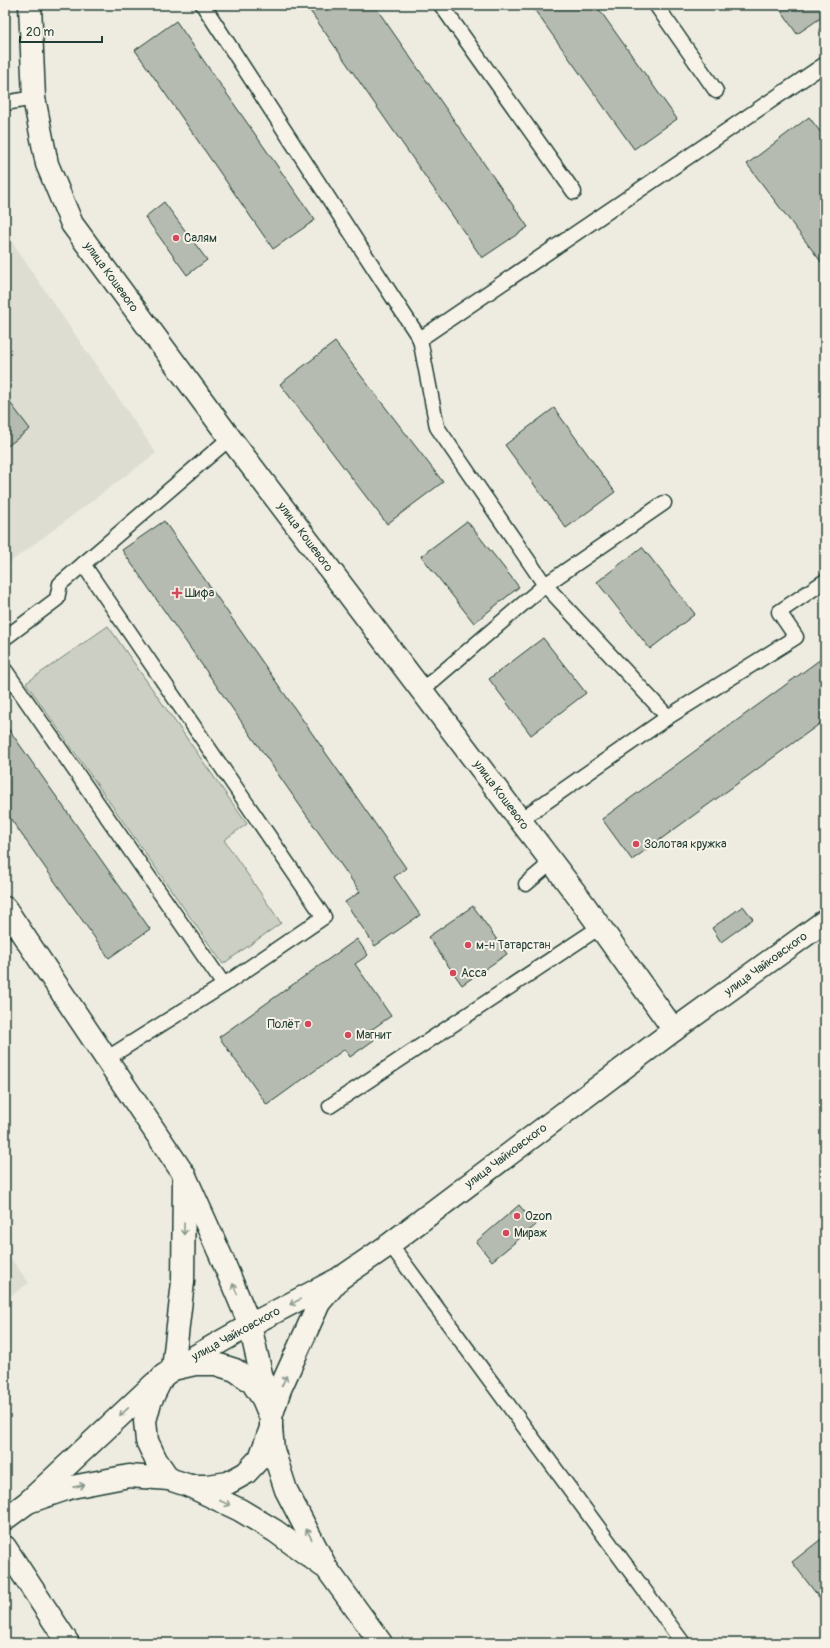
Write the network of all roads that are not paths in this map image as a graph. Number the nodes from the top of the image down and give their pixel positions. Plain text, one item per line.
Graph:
1 (30, 5) edge
2 (203, 5) edge
3 (441, 5) edge
4 (656, 5) edge
5 (825, 64) edge
6 (716, 91) dead end
7 (34, 98) junction
8 (5, 103) edge
9 (574, 192) dead end
10 (420, 338) junction
11 (230, 438) junction
12 (664, 502) dead end
13 (83, 564) junction
14 (825, 581) edge
15 (545, 585) junction
16 (5, 638) edge
17 (5, 670) edge
18 (422, 690) junction
19 (668, 717) junction
20 (520, 820) junction
21 (552, 862) junction
22 (526, 884) dead end
23 (5, 908) edge
24 (825, 921) edge
25 (600, 927) junction
26 (224, 985) junction
27 (674, 1030) junction
28 (106, 1059) junction
29 (330, 1106) dead end
30 (184, 1176) junction
31 (390, 1244) junction
32 (342, 1277) junction
33 (250, 1325) junction
34 (168, 1372) junction
35 (271, 1423) junction
36 (169, 1479) junction
37 (190, 1486) junction
38 (28, 1502) junction
39 (5, 1519) edge
40 (5, 1547) edge
41 (327, 1569) junction
42 (68, 1643) edge
43 (381, 1643) edge
44 (683, 1643) edge

1 - 7 street, улица Кошевого
2 - 10 lane
3 - 9 lane
4 - 6 lane
5 - 10 lane
7 - 8 lane
7 - 11 street, улица Кошевого
10 - 15 lane
11 - 13 lane
11 - 18 street, улица Кошевого
12 - 15 lane
13 - 16 lane
13 - 26 lane
14 - 19 lane
15 - 18 lane
15 - 19 lane
17 - 26 lane
18 - 20 street, улица Кошевого
19 - 20 lane
20 - 21 street, улица Кошевого
21 - 22 lane
21 - 25 street, улица Кошевого
23 - 28 street
24 - 27 street, улица Чайковского
25 - 27 street, улица Кошевого
25 - 29 lane
26 - 28 lane
27 - 31 street, улица Чайковского
28 - 30 street
33 -> 30 street
30 -> 34 street
31 - 32 street, улица Чайковского
31 - 44 lane
32 -> 33 street, улица Чайковского
35 -> 32 street
33 - 34 street, улица Чайковского
33 - 35 street
34 - 35 street
34 - 36 street
34 -> 38 street, улица Чайковского
35 - 37 street
41 -> 35 street
36 - 37 street
38 -> 36 street
37 -> 41 street
38 - 39 street, улица Чайковского
40 - 42 street
41 - 43 street

